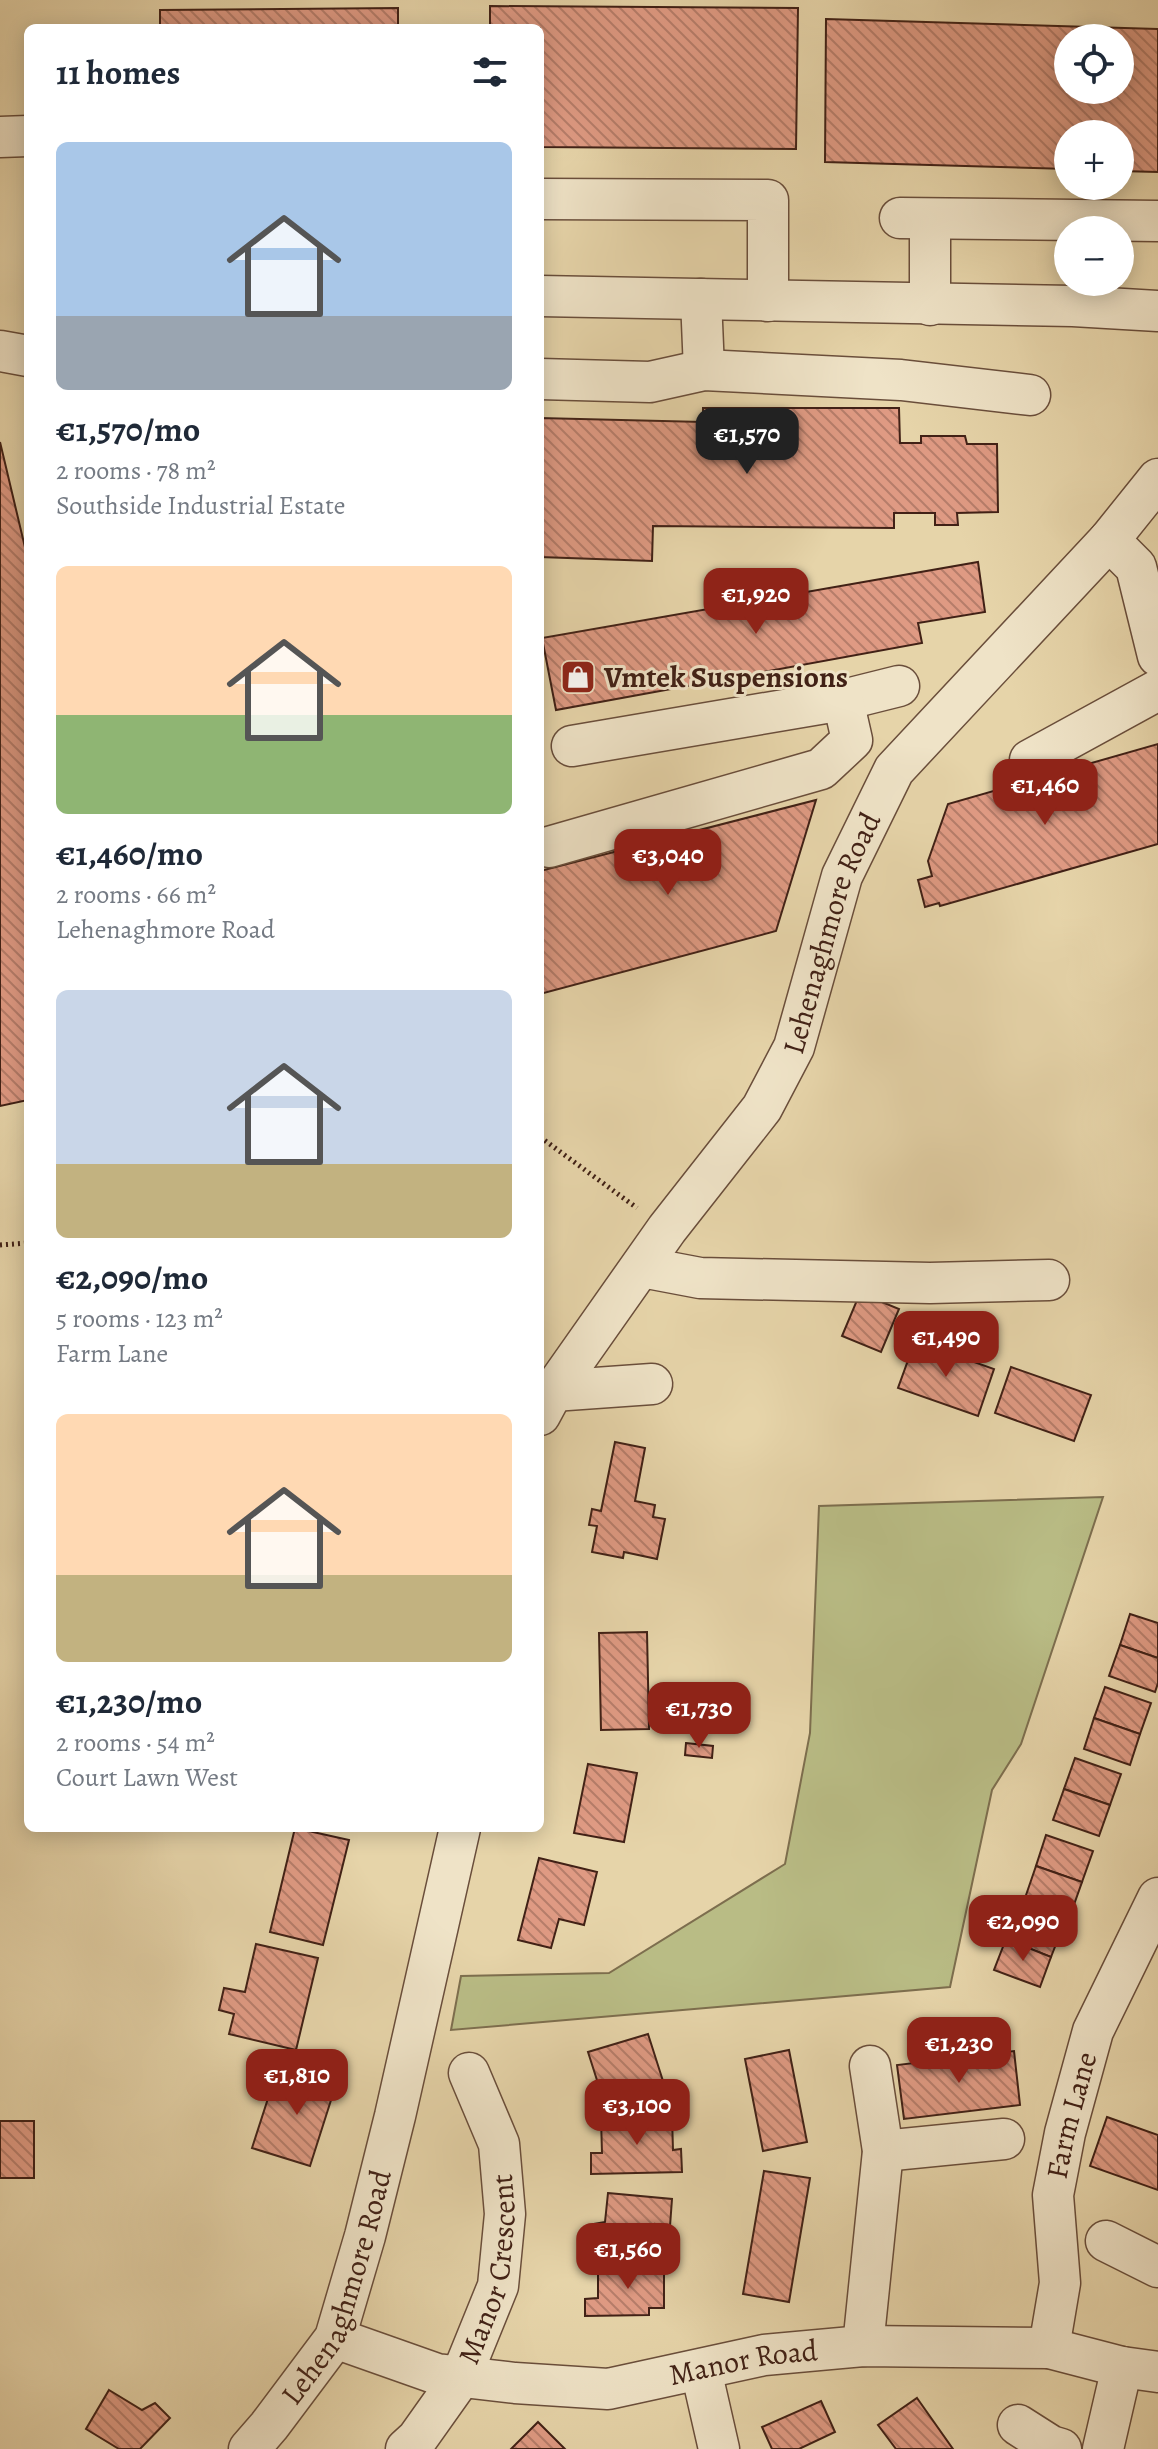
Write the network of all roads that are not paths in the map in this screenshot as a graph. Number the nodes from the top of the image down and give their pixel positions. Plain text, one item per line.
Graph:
1 (24, 136) edge
2 (0, 137) edge
3 (544, 199) edge
4 (1158, 221) edge
5 (1134, 222) edge
6 (1054, 224) edge
7 (1054, 295) edge
8 (544, 296) edge
9 (1083, 296) edge
10 (701, 299) junction
11 (768, 301) junction
12 (930, 305) junction
13 (1158, 311) edge
14 (0, 351) edge
15 (24, 355) edge
16 (704, 370) junction
17 (544, 379) edge
18 (1030, 395) dead end
19 (1158, 479) edge
20 (1134, 550) edge
21 (1158, 656) edge
22 (899, 686) dead end
23 (1158, 690) edge
24 (843, 700) junction
25 (852, 740) junction
26 (572, 746) dead end
27 (1030, 760) dead end
28 (894, 770) junction
29 (549, 847) dead end
30 (642, 1267) junction
31 (1049, 1280) dead end
32 (652, 1384) dead end
33 (546, 1403) edge
34 (459, 1832) edge
35 (1158, 1898) edge
36 (870, 2066) dead end
37 (469, 2073) dead end
38 (1004, 2139) dead end
39 (883, 2151) junction
40 (1106, 2241) dead end
41 (1158, 2267) edge
42 (335, 2338) junction
43 (863, 2346) junction
44 (1049, 2348) junction
45 (701, 2370) junction
46 (1140, 2370) edge
47 (461, 2377) junction
48 (1018, 2425) dead end
49 (249, 2449) edge
50 (406, 2449) edge
51 (719, 2449) edge
52 (1061, 2449) edge
53 (1103, 2449) edge

1 - 2 street
3 - 11 street
4 - 5 street
6 - 12 street
7 - 12 street
8 - 10 street
9 - 13 street
10 - 11 street
10 - 16 street
11 - 12 street
14 - 15 street
16 - 17 street
16 - 18 street
19 - 20 street, Lehenaghmore Road
20 - 21 street
20 - 28 street, Lehenaghmore Road
22 - 24 street
23 - 27 street
24 - 25 street
24 - 26 street
25 - 28 street
25 - 29 street
28 - 30 street, Lehenaghmore Road
30 - 31 street
30 - 33 street, Lehenaghmore Road
32 - 33 street
34 - 42 street, Lehenaghmore Road
35 - 44 street, Farm Lane
36 - 39 street
37 - 47 street, Manor Crescent
38 - 39 street
39 - 43 street
40 - 41 street
42 - 47 street, Manor Road
42 - 49 street, Lehenaghmore Road
43 - 44 street, Manor Road
43 - 45 street, Manor Road
44 - 46 street, Manor Road
45 - 47 street, Manor Road
45 - 51 street
46 - 53 street
47 - 50 street, Manor Crescent
48 - 52 street

